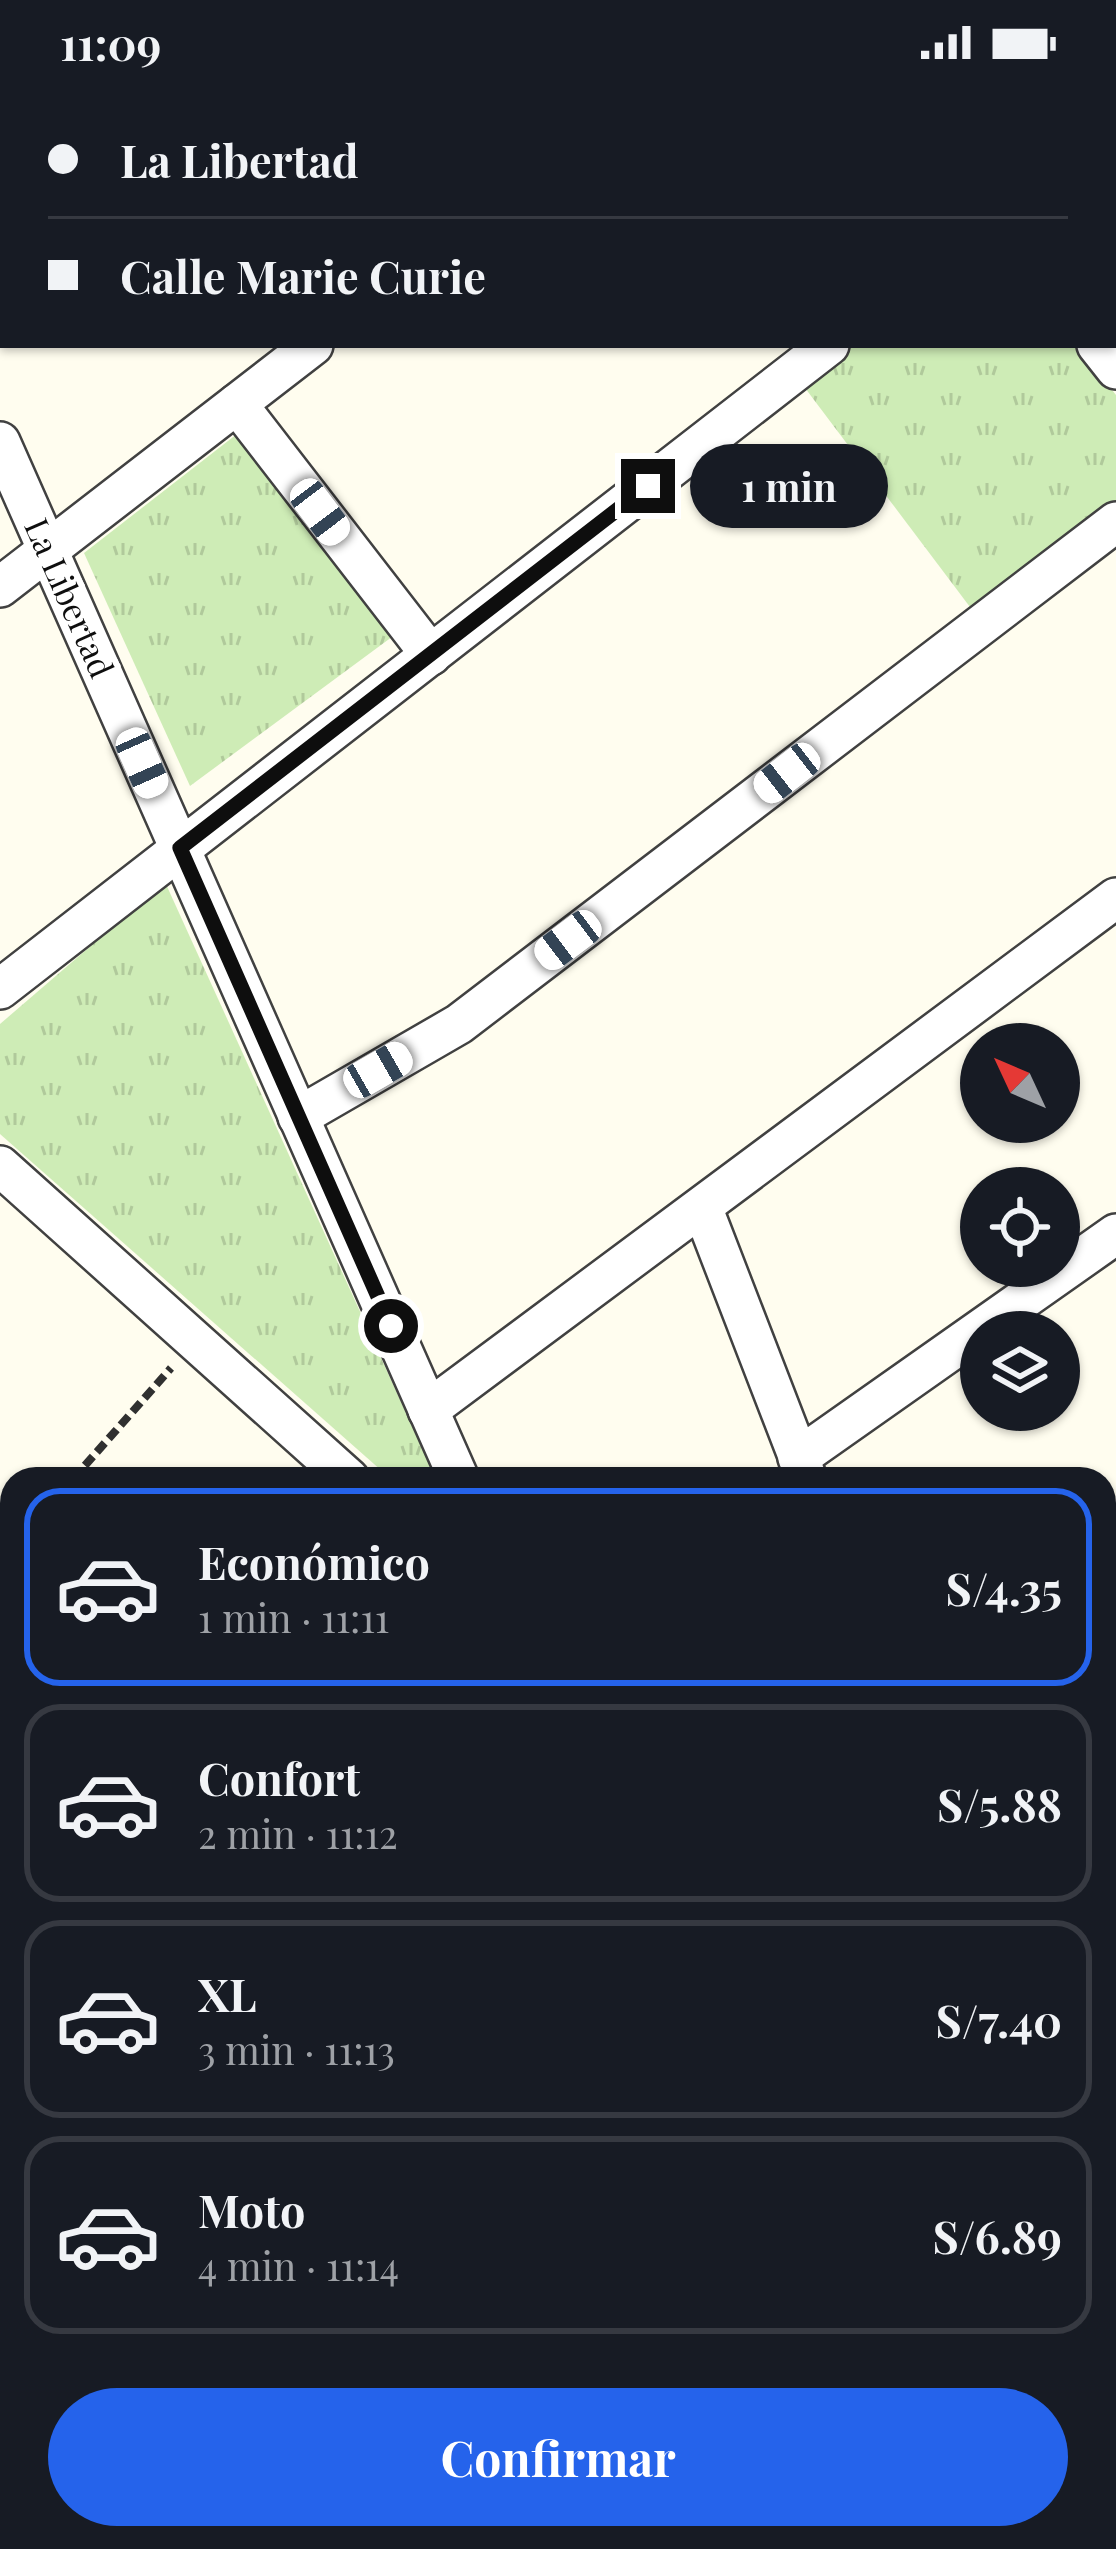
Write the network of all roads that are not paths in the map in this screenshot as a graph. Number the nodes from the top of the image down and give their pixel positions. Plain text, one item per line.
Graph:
1 (309, 348) edge
2 (825, 348) edge
3 (237, 404) junction
4 (0, 442) edge
5 (1116, 522) edge
6 (47, 550) junction
7 (0, 587) edge
8 (431, 655) junction
9 (180, 848) junction
10 (1116, 898) edge
11 (0, 989) edge
12 (298, 1117) junction
13 (0, 1166) edge
14 (702, 1207) junction
15 (1116, 1234) edge
16 (428, 1410) junction
17 (336, 1467) edge
18 (454, 1467) edge
19 (801, 1467) edge
20 (805, 1467) edge

1 - 3 street
2 - 8 street
3 - 6 street
3 - 8 street
4 - 6 street, La Libertad
5 - 12 street
6 - 7 street
6 - 9 street, La Libertad
8 - 9 street
9 - 11 street
9 - 12 street, La Libertad
10 - 14 street
12 - 16 street, La Libertad
13 - 17 street
14 - 16 street
14 - 19 street
15 - 20 street
16 - 18 street, La Libertad

